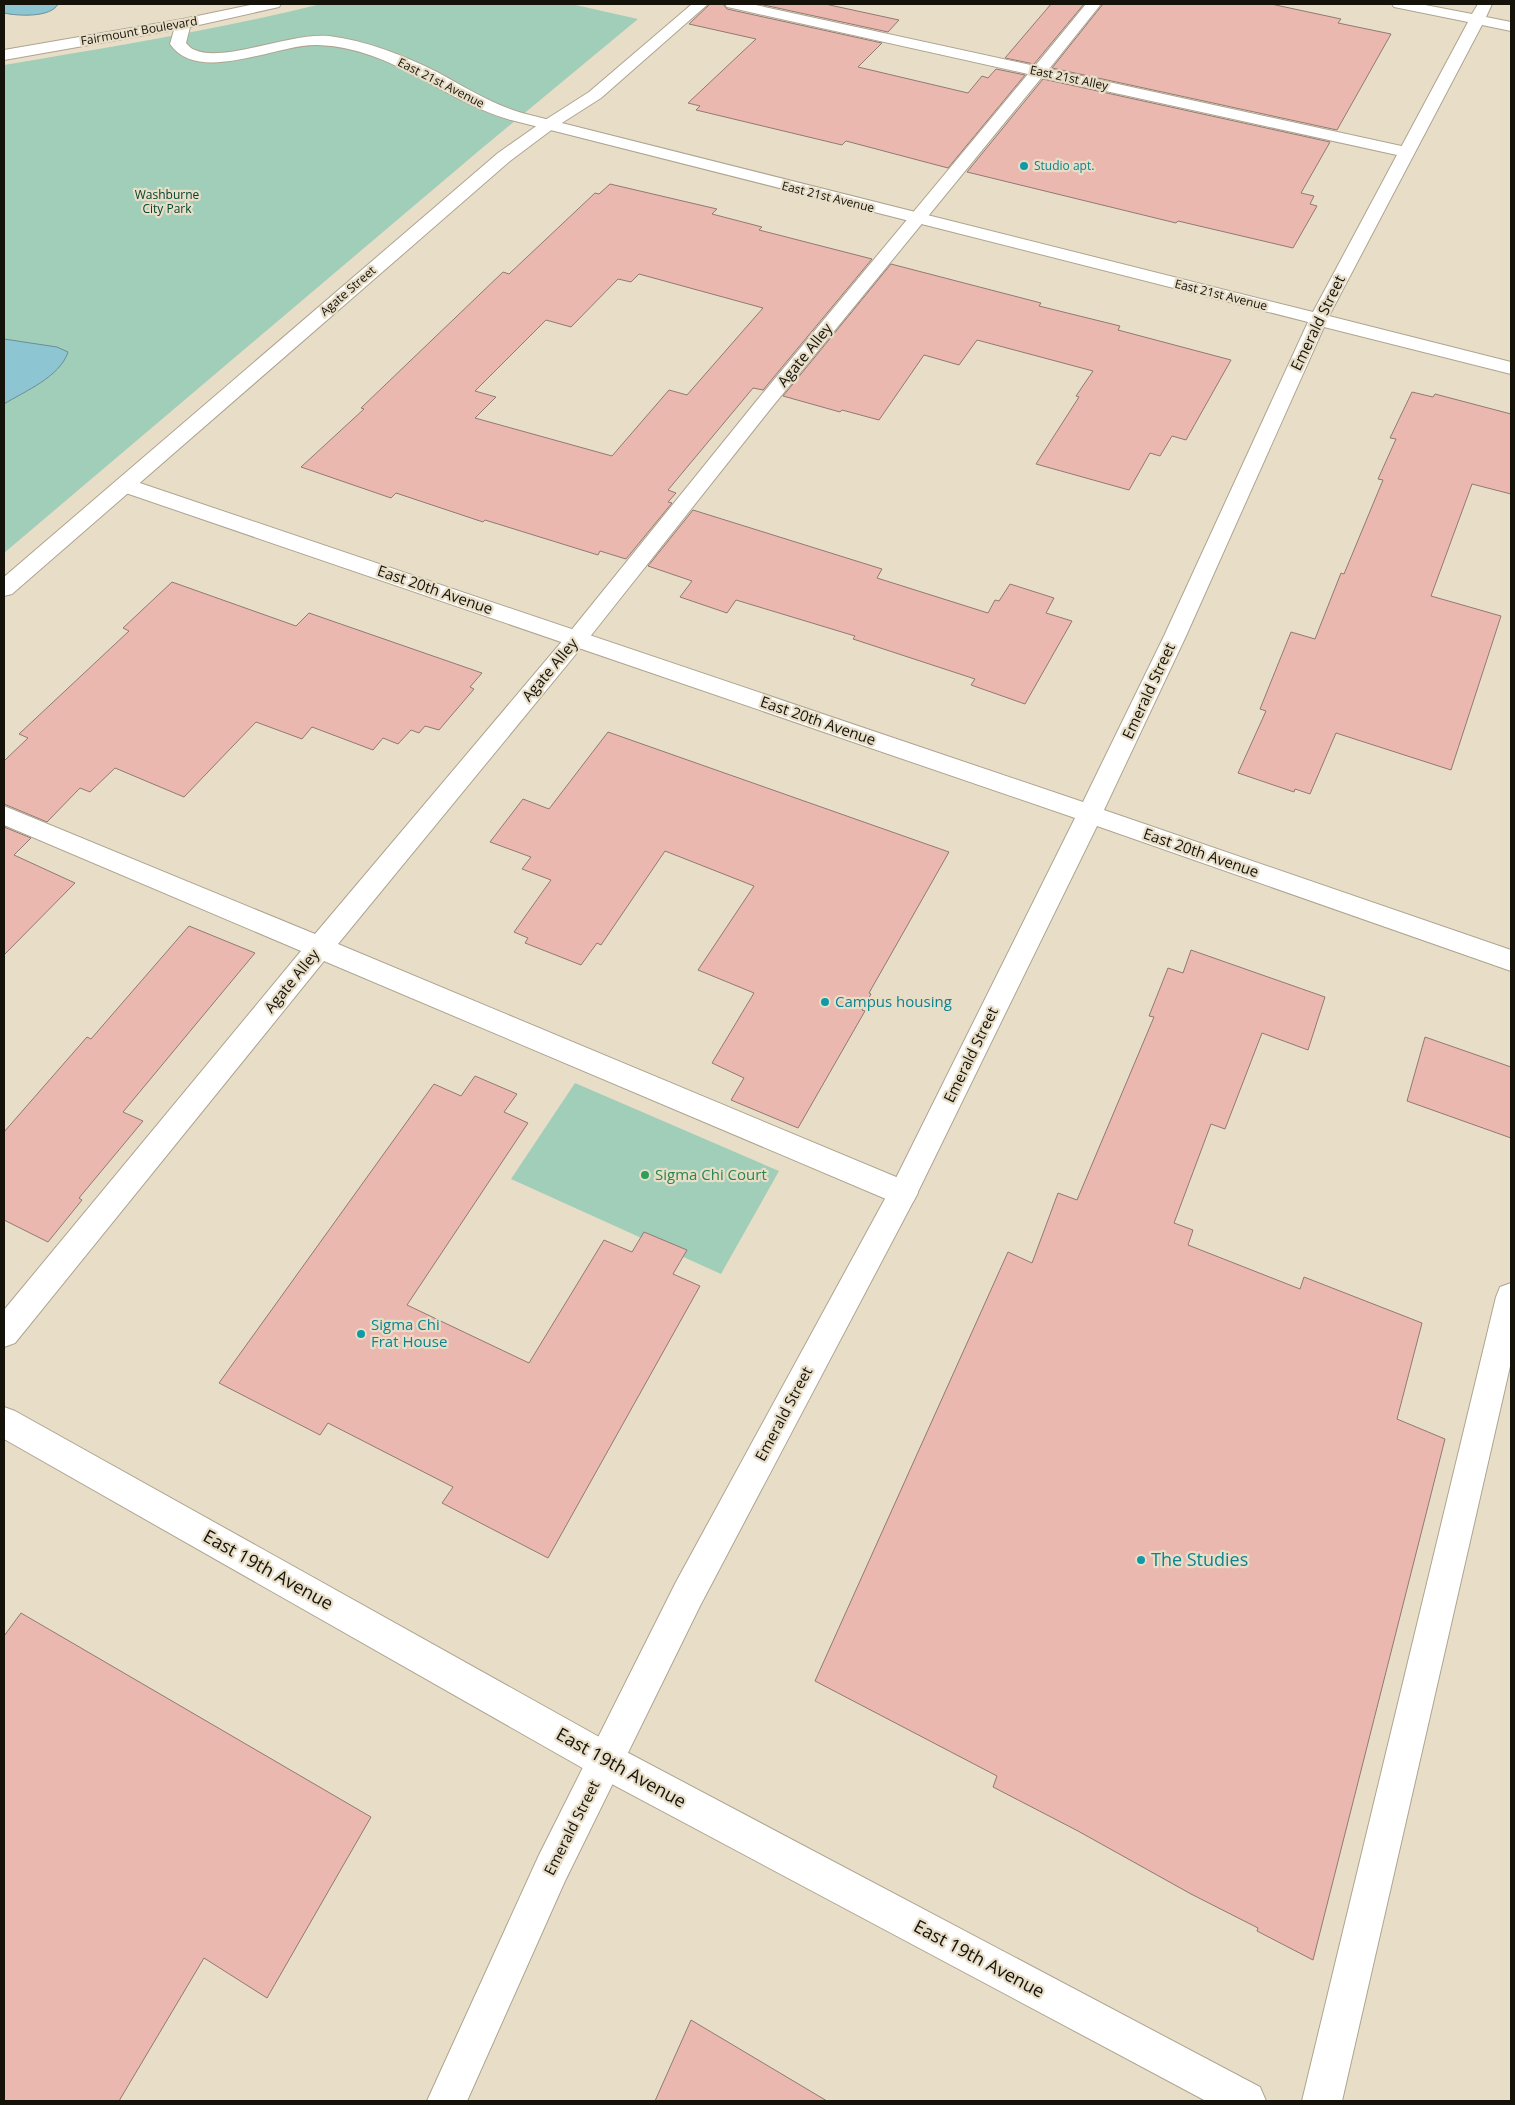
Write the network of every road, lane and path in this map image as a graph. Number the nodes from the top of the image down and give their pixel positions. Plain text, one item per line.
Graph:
1 (274, 4) edge
2 (700, 4) edge
3 (732, 4) edge
4 (1094, 4) edge
5 (1398, 4) edge
6 (1481, 11) edge
7 (183, 24) junction
8 (1511, 26) edge
9 (4, 55) edge
10 (1037, 71) junction
11 (548, 126) junction
12 (1406, 152) junction
13 (916, 219) junction
14 (1318, 320) junction
15 (1511, 368) edge
16 (124, 484) junction
17 (4, 589) edge
18 (576, 638) junction
19 (1090, 814) junction
20 (4, 815) edge
21 (319, 948) junction
22 (1511, 961) edge
23 (903, 1193) junction
24 (1511, 1297) edge
25 (4, 1333) edge
26 (4, 1422) edge
27 (606, 1761) junction
28 (447, 2101) edge
29 (1246, 2101) edge
30 (1322, 2101) edge

1 - 7 street, Fairmount Boulevard
2 - 11 street, Agate Street
3 - 10 street, East 21st Alley
4 - 10 street, Agate Alley
5 - 6 street
6 - 8 street
6 - 12 street, Emerald Street
7 - 9 street, Fairmount Boulevard
7 - 11 street, East 21st Avenue
10 - 12 street, East 21st Alley
10 - 13 street, Agate Alley
11 - 13 street, East 21st Avenue
11 - 16 street, Agate Street
12 - 14 street, Emerald Street
13 - 14 street, East 21st Avenue
13 - 18 street, Agate Alley
14 - 15 street, East 21st Avenue
14 - 19 street, Emerald Street
16 - 17 street, Agate Street
16 - 18 street, East 20th Avenue
18 - 19 street, East 20th Avenue
18 - 21 street, Agate Alley
19 - 22 street, East 20th Avenue
19 - 23 street, Emerald Street
20 - 21 street
21 - 23 street
21 - 25 street, Agate Alley
23 - 27 street, Emerald Street
24 - 30 street
26 - 27 street, East 19th Avenue
27 - 28 street, Emerald Street
27 - 29 street, East 19th Avenue

